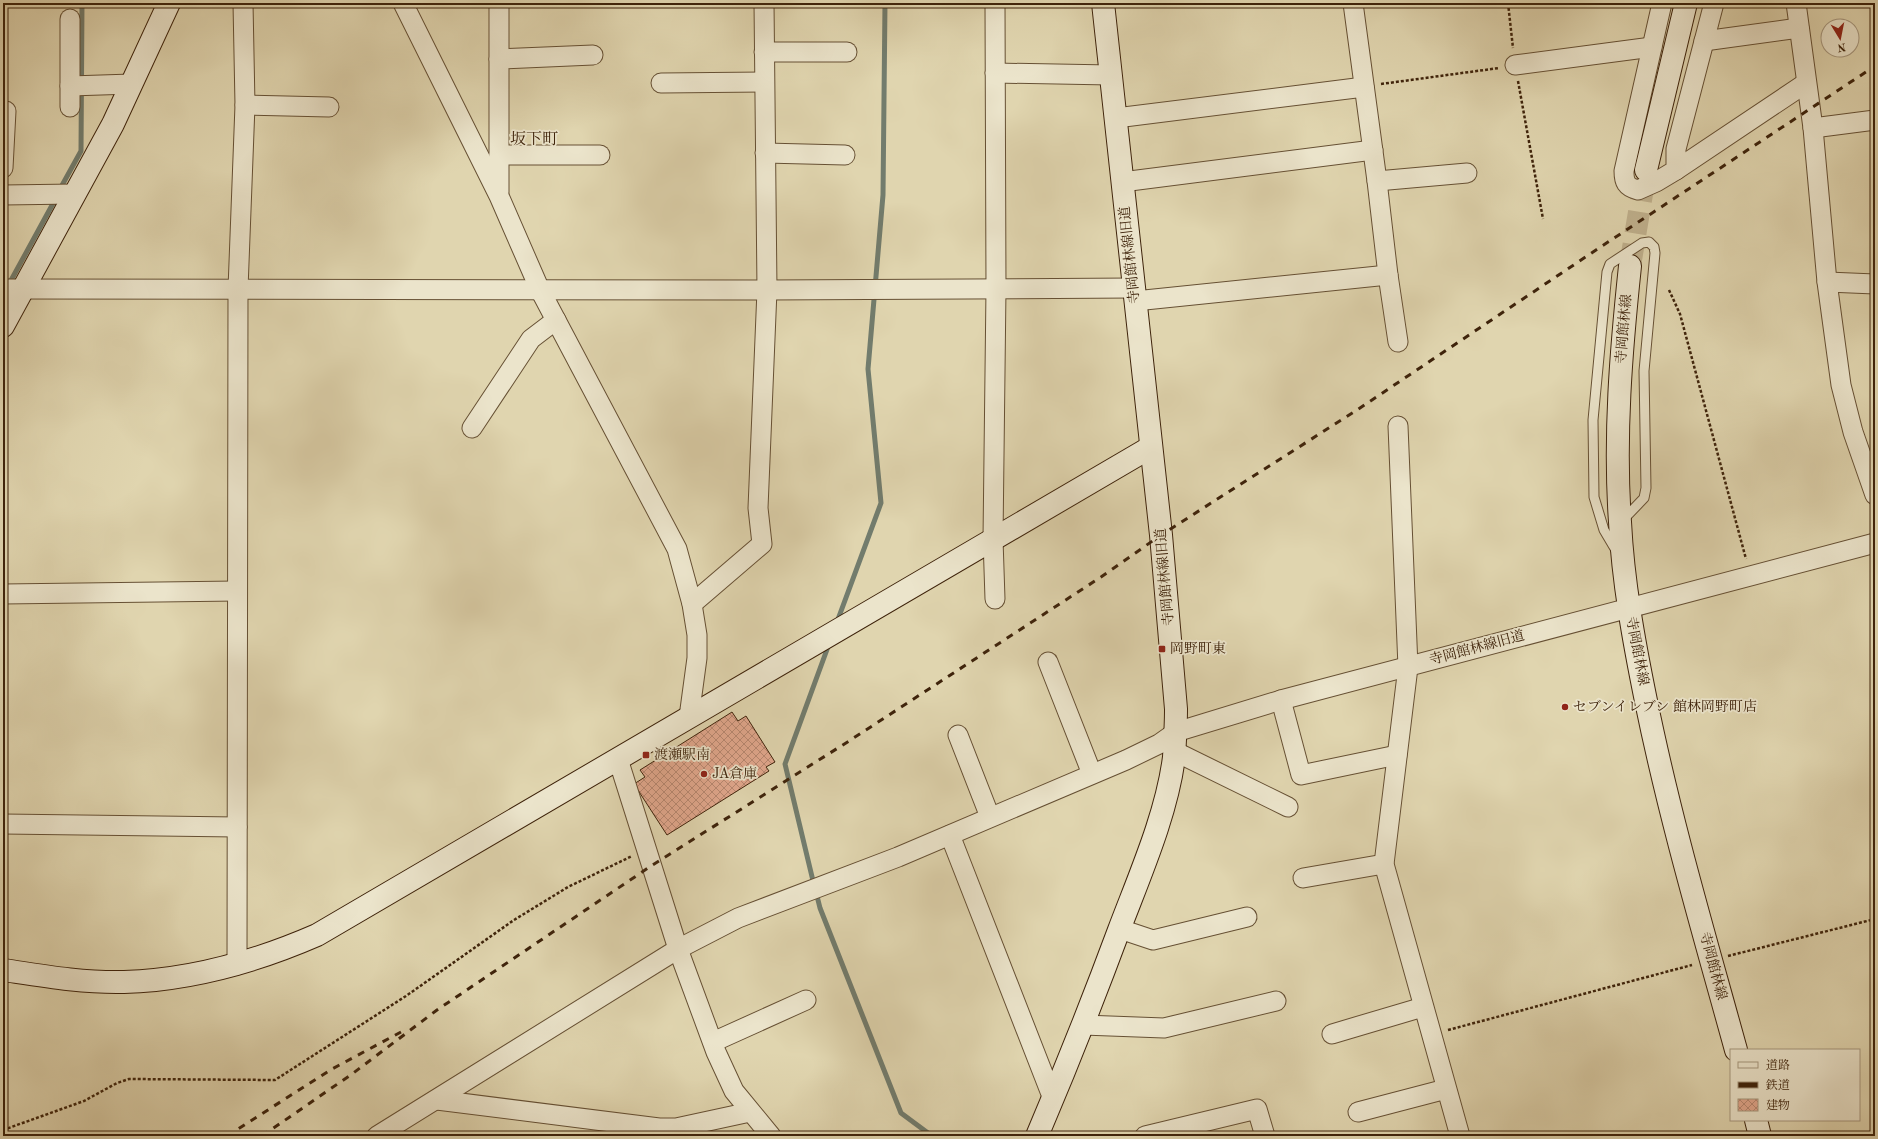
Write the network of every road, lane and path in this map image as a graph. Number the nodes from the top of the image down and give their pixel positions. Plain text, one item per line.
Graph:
1 (169, 3) edge
2 (243, 3) edge
3 (403, 3) edge
4 (499, 3) edge
5 (764, 3) edge
6 (995, 3) edge
7 (1103, 3) edge
8 (1353, 3) edge
9 (1508, 3) edge
10 (1662, 3) edge
11 (1686, 3) edge
12 (1714, 3) edge
13 (1796, 3) edge
14 (70, 19) dead end
15 (1799, 28) junction
16 (1704, 41) junction
17 (1652, 46) junction
18 (764, 52) junction
19 (847, 52) dead end
20 (593, 55) dead end
21 (499, 59) junction
22 (1515, 65) junction
23 (995, 73) junction
24 (1111, 75) junction
25 (764, 82) junction
26 (661, 83) dead end
27 (1806, 83) junction
28 (132, 84) junction
29 (70, 86) junction
30 (1364, 87) junction
31 (245, 105) junction
32 (70, 107) dead end
33 (329, 107) dead end
34 (6, 111) dead end
35 (1116, 118) junction
36 (1875, 120) edge
37 (1813, 128) junction
38 (1373, 150) junction
39 (765, 154) junction
40 (499, 155) junction
41 (600, 155) dead end
42 (845, 155) dead end
43 (3, 168) edge
44 (1646, 170) tunnel mouth
45 (1676, 170) junction
46 (1467, 173) dead end
47 (1378, 181) junction
48 (1122, 182) junction
49 (75, 194) junction
50 (3, 195) edge
51 (499, 196) junction
52 (1543, 219) dead end
53 (1630, 266) tunnel mouth
54 (1388, 275) junction
55 (1827, 282) junction
56 (1875, 284) edge
57 (13, 289) edge
58 (238, 289) junction
59 (996, 289) junction
60 (540, 290) junction
61 (767, 290) junction
62 (1669, 290) dead end
63 (1134, 294) junction
64 (556, 320) junction
65 (3, 326) edge
66 (1398, 342) dead end
67 (1398, 426) dead end
68 (472, 428) dead end
69 (1151, 447) junction
70 (1875, 495) edge
71 (1620, 523) junction
72 (993, 539) junction
73 (1875, 543) edge
74 (1623, 562) junction
75 (1750, 575) junction
76 (237, 591) junction
77 (3, 594) edge
78 (996, 599) dead end
79 (692, 604) junction
80 (1629, 608) junction
81 (1048, 662) dead end
82 (1408, 667) junction
83 (1281, 700) junction
84 (689, 716) junction
85 (958, 735) dead end
86 (1175, 742) junction
87 (1397, 755) junction
88 (618, 759) junction
89 (1092, 774) junction
90 (1288, 807) dead end
91 (990, 817) junction
92 (3, 824) edge
93 (237, 827) junction
94 (950, 835) junction
95 (646, 848) junction
96 (1384, 864) junction
97 (1303, 878) dead end
98 (1247, 917) dead end
99 (1875, 919) edge
100 (1120, 928) junction
101 (678, 949) junction
102 (1711, 960) junction
103 (236, 965) junction
104 (3, 970) edge
105 (806, 1000) dead end
106 (1276, 1001) dead end
107 (1423, 1007) junction
108 (1083, 1025) junction
109 (1332, 1034) dead end
110 (1431, 1034) junction
111 (713, 1042) junction
112 (1736, 1049) edge
113 (1446, 1088) junction
114 (1053, 1099) junction
115 (437, 1100) junction
116 (750, 1112) junction
117 (1358, 1112) dead end
118 (1756, 1121) edge
119 (3, 1130) edge
120 (659, 1132) edge
121 (377, 1136) edge
122 (771, 1136) edge
123 (1037, 1136) edge
124 (1145, 1136) edge
125 (1265, 1136) edge
126 (1460, 1136) edge
127 (1760, 1136) edge

1 - 28 street
2 - 31 street
3 - 51 street
4 - 21 street
5 - 18 street
6 - 23 street
7 - 24 street, 寺岡館林線旧道
8 - 30 street
9 - 22 path
10 - 17 street
11 - 44 street
12 - 16 street
13 - 15 street
14 - 29 street
15 - 16 street
15 - 27 street
16 - 45 street
17 - 22 street
17 - 45 street
18 - 19 street
18 - 25 street
20 - 21 street
21 - 40 street
22 - 30 path
22 - 52 path
23 - 24 street
23 - 59 street
24 - 35 street, 寺岡館林線旧道
25 - 26 street
25 - 39 street
27 - 37 street
27 - 45 street
28 - 29 street
28 - 49 street
29 - 32 street
30 - 35 street
30 - 38 street
31 - 33 street
31 - 58 street
34 - 43 street
35 - 48 street, 寺岡館林線旧道
36 - 37 street
37 - 55 street
38 - 47 street
38 - 48 street
39 - 42 street
39 - 61 street
40 - 41 street
40 - 51 street
46 - 47 street
47 - 54 street
48 - 63 street, 寺岡館林線旧道
49 - 50 street
49 - 57 street
51 - 60 street
53 - 71 street, 寺岡館林線
54 - 63 street
54 - 66 street
55 - 56 street
55 - 70 street
57 - 58 street
57 - 65 street
58 - 60 street
58 - 76 street
59 - 61 street
59 - 63 street
59 - 72 street
60 - 61 street
60 - 64 street
61 - 79 street
62 - 75 path
63 - 69 street, 寺岡館林線旧道
64 - 68 street
64 - 79 street
67 - 82 street
69 - 72 street
69 - 86 street, 寺岡館林線旧道
71 - 74 street, 寺岡館林線
71 - 74 lane
72 - 78 street
72 - 84 street
73 - 75 street, 寺岡館林線旧道
74 - 80 street, 寺岡館林線
75 - 80 street, 寺岡館林線旧道
76 - 77 street
76 - 93 street
79 - 84 street
80 - 82 street, 寺岡館林線旧道
80 - 102 street, 寺岡館林線
81 - 89 street
82 - 83 street, 寺岡館林線旧道
82 - 87 street
83 - 86 street, 寺岡館林線旧道
83 - 87 street
84 - 88 street
85 - 91 street
86 - 89 street
86 - 90 street
86 - 100 street
87 - 96 street
88 - 95 street
88 - 103 street
89 - 91 street
91 - 94 street
92 - 93 street
93 - 103 street
94 - 101 street
94 - 114 street
95 - 101 street
95 - 119 path
96 - 97 street
96 - 107 street
98 - 100 street
99 - 102 path
100 - 108 street
101 - 111 street
101 - 115 street
102 - 110 path
102 - 112 street, 寺岡館林線
103 - 104 street
105 - 111 street
106 - 108 street
107 - 109 street
107 - 110 street
108 - 114 street
110 - 113 street
111 - 116 street
113 - 117 street
113 - 126 street
114 - 123 street
115 - 120 street
115 - 121 street
116 - 120 street
116 - 122 street
118 - 127 street
124 - 125 street

